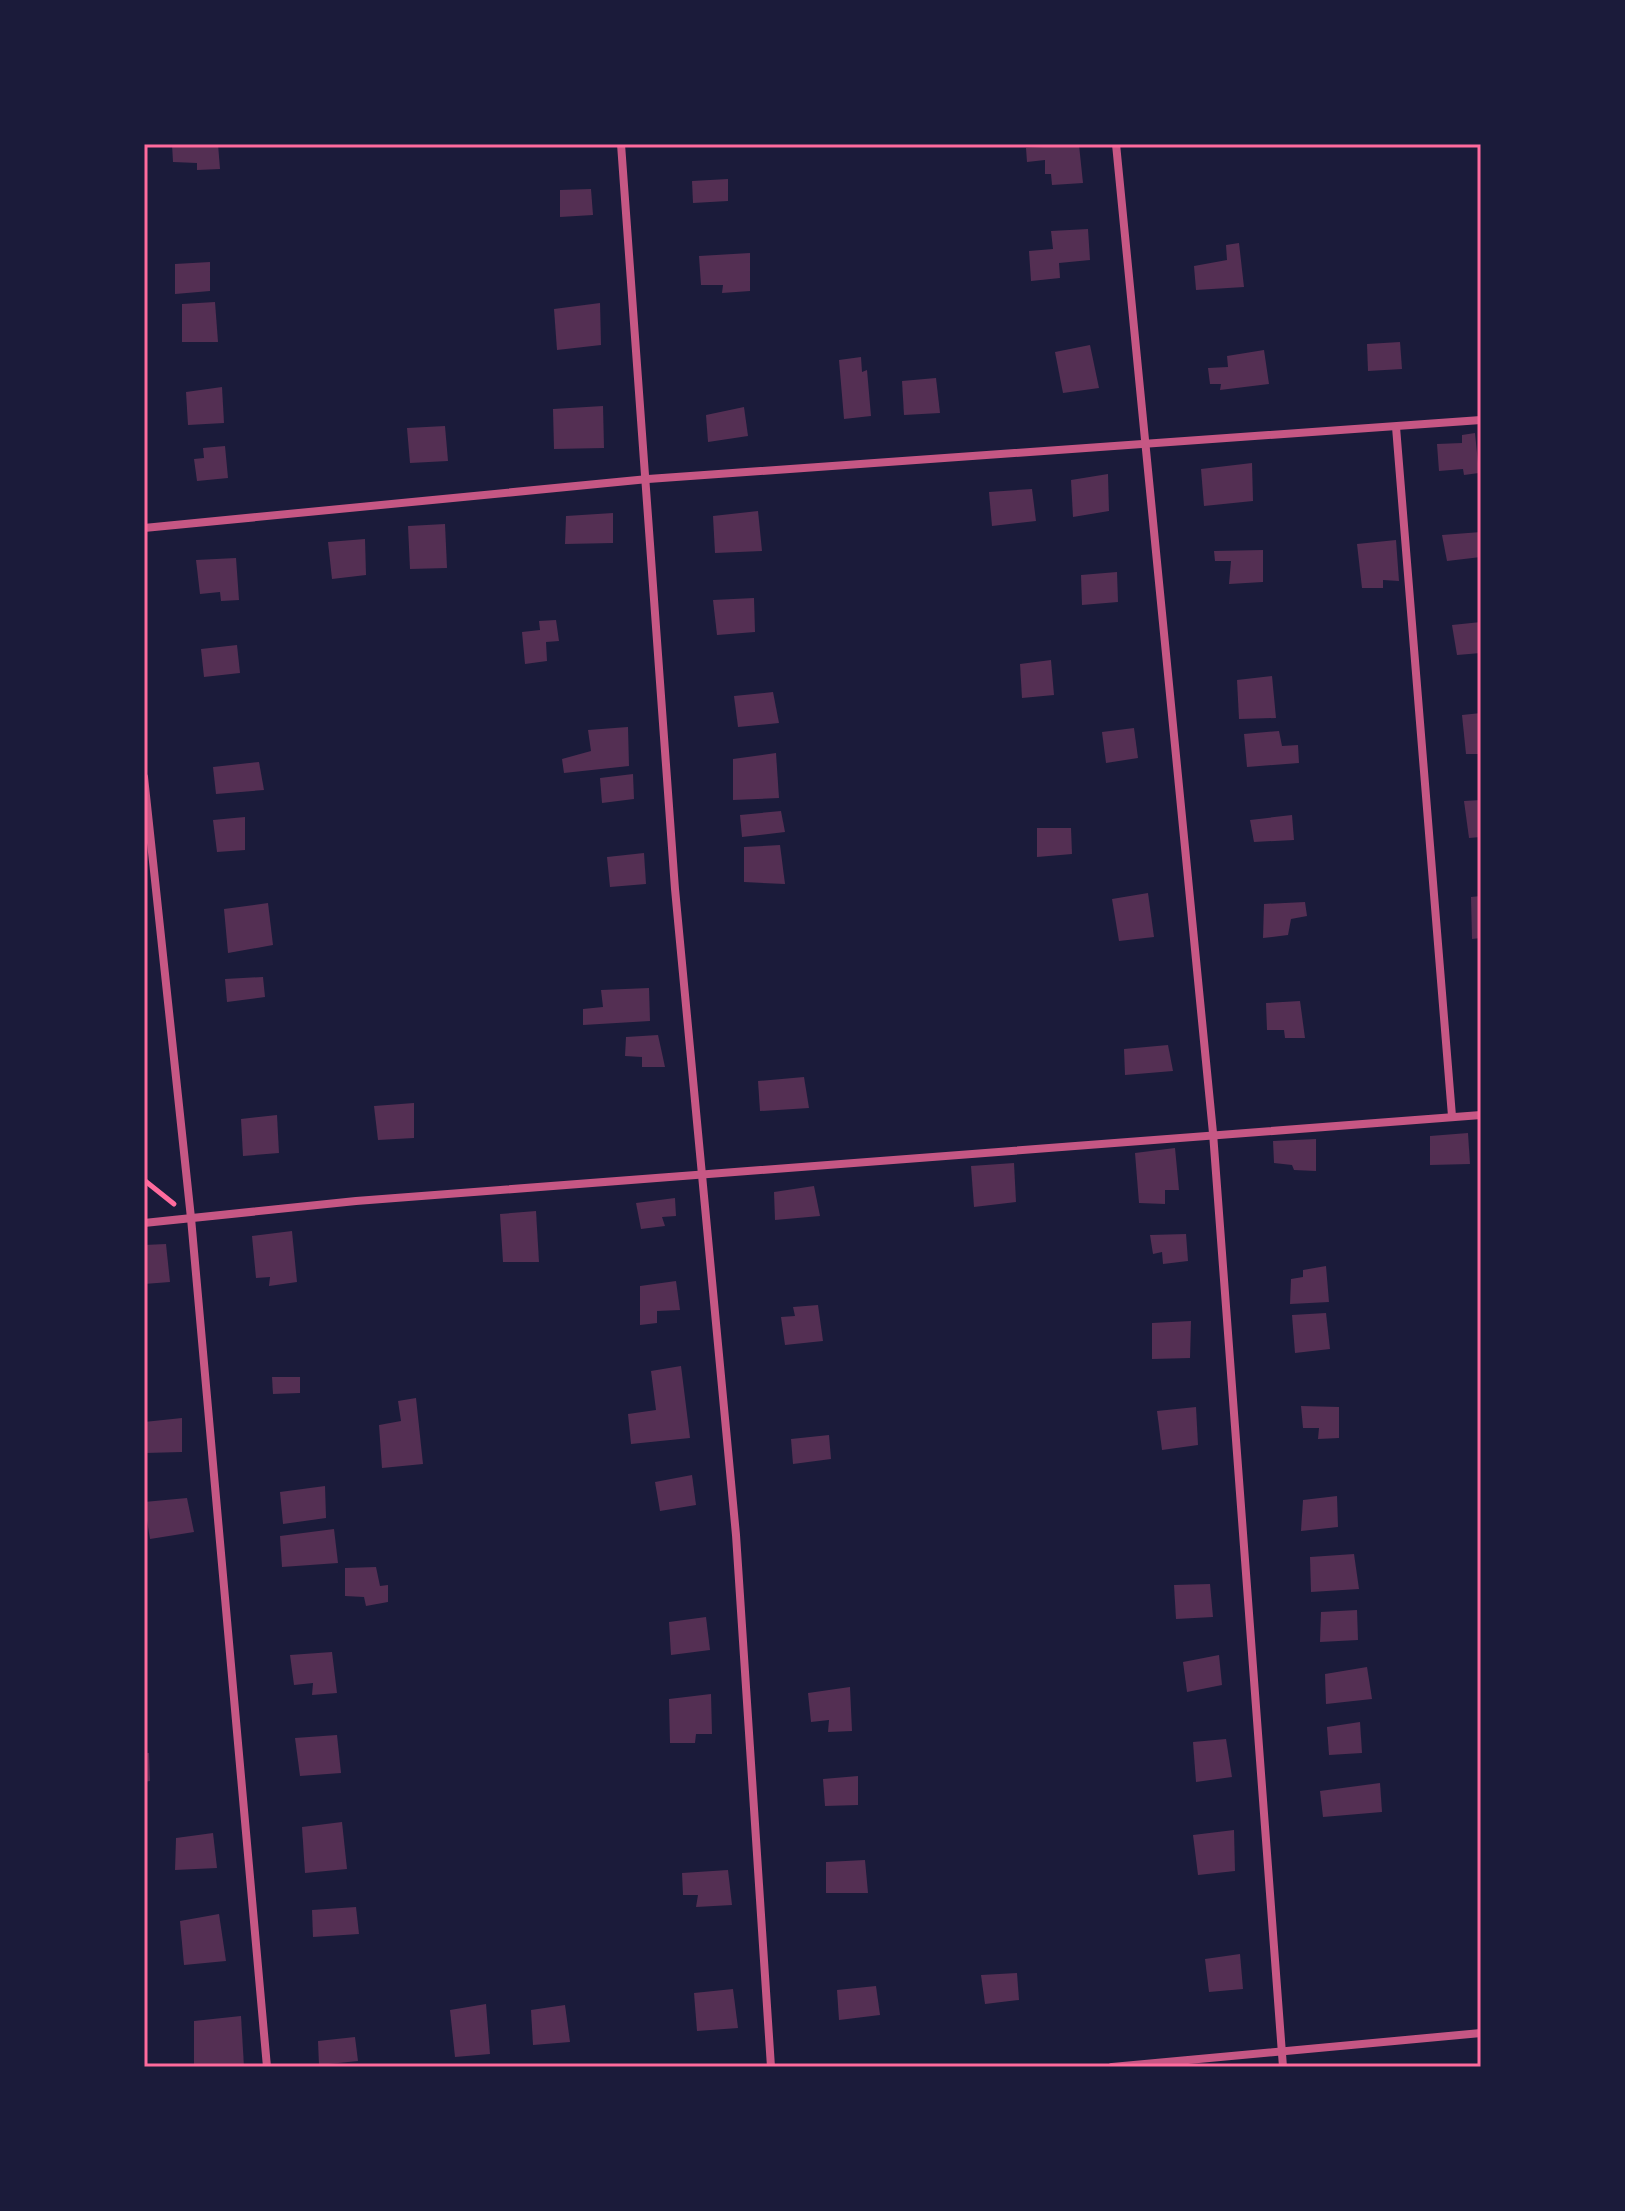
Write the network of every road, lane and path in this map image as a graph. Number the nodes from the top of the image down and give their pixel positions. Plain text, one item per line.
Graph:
1 (621, 144) edge
2 (1116, 144) edge
3 (1481, 420) edge
4 (1396, 427) junction
5 (1146, 443) junction
6 (648, 479) junction
7 (144, 528) edge
8 (144, 777) edge
9 (1481, 1115) edge
10 (1452, 1116) junction
11 (1213, 1133) junction
12 (705, 1176) junction
13 (144, 1180) edge
14 (191, 1218) junction
15 (144, 1223) edge
16 (1481, 2033) edge
17 (1282, 2053) junction
18 (267, 2067) edge
19 (771, 2067) edge
20 (1112, 2067) edge
21 (1283, 2067) edge

1 - 6 street
2 - 5 street
3 - 4 street
4 - 5 street
4 - 10 street
5 - 6 street
5 - 11 street
6 - 7 street
6 - 12 street
8 - 14 street
9 - 10 street
10 - 11 street
11 - 12 street
11 - 17 street
12 - 14 street
12 - 19 street
13 - 14 path
14 - 15 street
14 - 18 street
16 - 17 street
17 - 20 street
17 - 21 street

